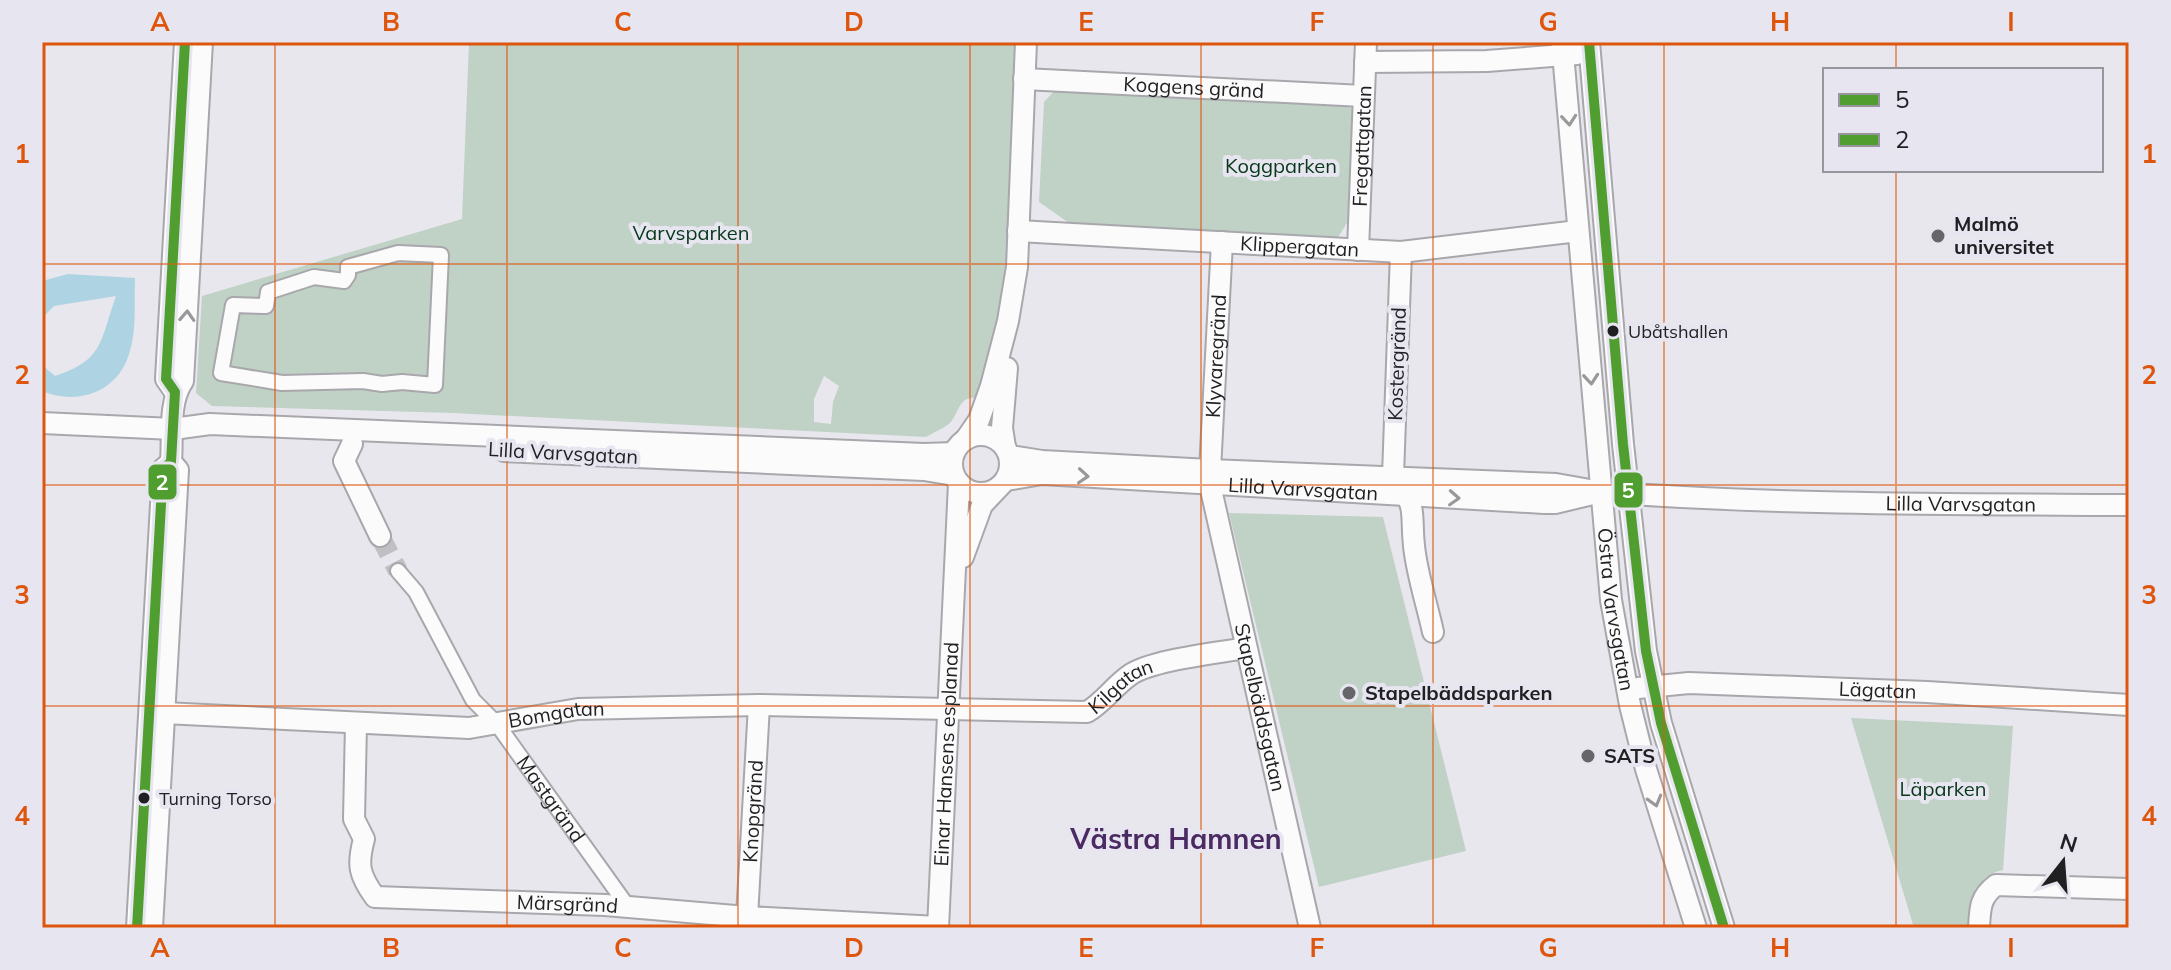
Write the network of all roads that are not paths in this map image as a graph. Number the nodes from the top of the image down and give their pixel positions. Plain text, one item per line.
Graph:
1 (185, 42) edge
2 (202, 42) edge
3 (1026, 42) edge
4 (1589, 48) edge
5 (1563, 49) edge
6 (1365, 52) edge
7 (1024, 79) junction
8 (1363, 96) junction
9 (1018, 231) junction
10 (1578, 231) junction
11 (1222, 242) junction
12 (1358, 250) junction
13 (1401, 252) junction
14 (1008, 321) junction
15 (221, 373) joint
16 (175, 392) junction
17 (42, 423) edge
18 (173, 429) junction
19 (352, 444) junction
20 (960, 446) junction
21 (1008, 452) junction
22 (171, 462) junction
23 (1393, 476) junction
24 (1210, 478) junction
25 (957, 479) junction
26 (1002, 484) junction
27 (1601, 492) junction
28 (1630, 494) junction
29 (1408, 496) junction
30 (2129, 505) edge
31 (380, 536) tunnel mouth
32 (398, 571) tunnel mouth
33 (955, 580) junction
34 (1433, 632) dead end
35 (1246, 648) junction
36 (1651, 685) junction
37 (1627, 691) junction
38 (759, 705) junction
39 (2129, 705) edge
40 (950, 708) junction
41 (164, 713) junction
42 (356, 724) junction
43 (497, 724) junction
44 (2129, 889) edge
45 (628, 907) junction
46 (747, 917) junction
47 (137, 928) edge
48 (152, 928) edge
49 (938, 928) edge
50 (1310, 928) edge
51 (1696, 928) edge
52 (1724, 928) edge
53 (1979, 928) edge

1 - 16 street
16 -> 2 street
3 - 7 street
4 - 5 street
4 - 28 street, Östra Varvsgatan
5 - 6 street
5 -> 10 street, Östra Varvsgatan
6 - 8 street, Fregattgatan
7 - 8 street, Koggens gränd
7 - 9 street
8 - 12 street, Fregattgatan
9 - 11 street, Klippergatan
9 - 14 street
10 - 13 street, Klippergatan
10 -> 27 street, Östra Varvsgatan
11 - 12 street, Klippergatan
11 - 24 street, Klyvaregränd
12 - 13 street, Klippergatan
13 - 23 street, Kostergränd
14 - 20 street
14 - 21 street
15 - 15 street
16 - 18 street
17 - 18 street, Lilla Varvsgatan
18 - 19 street, Lilla Varvsgatan
18 - 20 street, Lilla Varvsgatan
18 - 22 street
19 - 25 street, Lilla Varvsgatan
19 - 31 street
20 - 21 street
20 - 25 street
21 - 24 street, Lilla Varvsgatan
21 - 26 street
22 - 41 street
22 - 47 street
23 - 24 street, Lilla Varvsgatan
23 - 27 street, Lilla Varvsgatan
23 - 29 street
26 -> 24 street, Lilla Varvsgatan
24 - 29 street, Lilla Varvsgatan
24 - 35 street, Stapelbäddsgatan
25 - 26 street
25 - 33 street, Einar Hansens esplanad
26 - 33 street, Einar Hansens esplanad
27 - 28 street, Lilla Varvsgatan
29 -> 27 street, Lilla Varvsgatan
27 - 37 street, Östra Varvsgatan
28 - 30 street, Lilla Varvsgatan
28 - 36 street, Östra Varvsgatan
29 - 34 street
32 - 43 street, Mastgränd
33 - 40 street, Einar Hansens esplanad
35 - 40 street, Kilgatan
35 - 50 street, Stapelbäddsgatan
36 - 37 street, Lägatan
36 - 39 street, Lägatan
36 - 52 street, Östra Varvsgatan
37 -> 51 street, Östra Varvsgatan
38 - 40 street, Bomgatan
38 - 43 street, Bomgatan
38 - 46 street, Knopgränd
40 - 49 street, Einar Hansens esplanad
41 - 42 street, Bomgatan
41 - 48 street
42 - 43 street, Bomgatan
42 - 45 street, Märsgränd
43 - 45 street, Mastgränd
44 - 53 street
45 - 46 street, Märsgränd
46 - 49 street, Märsgränd

